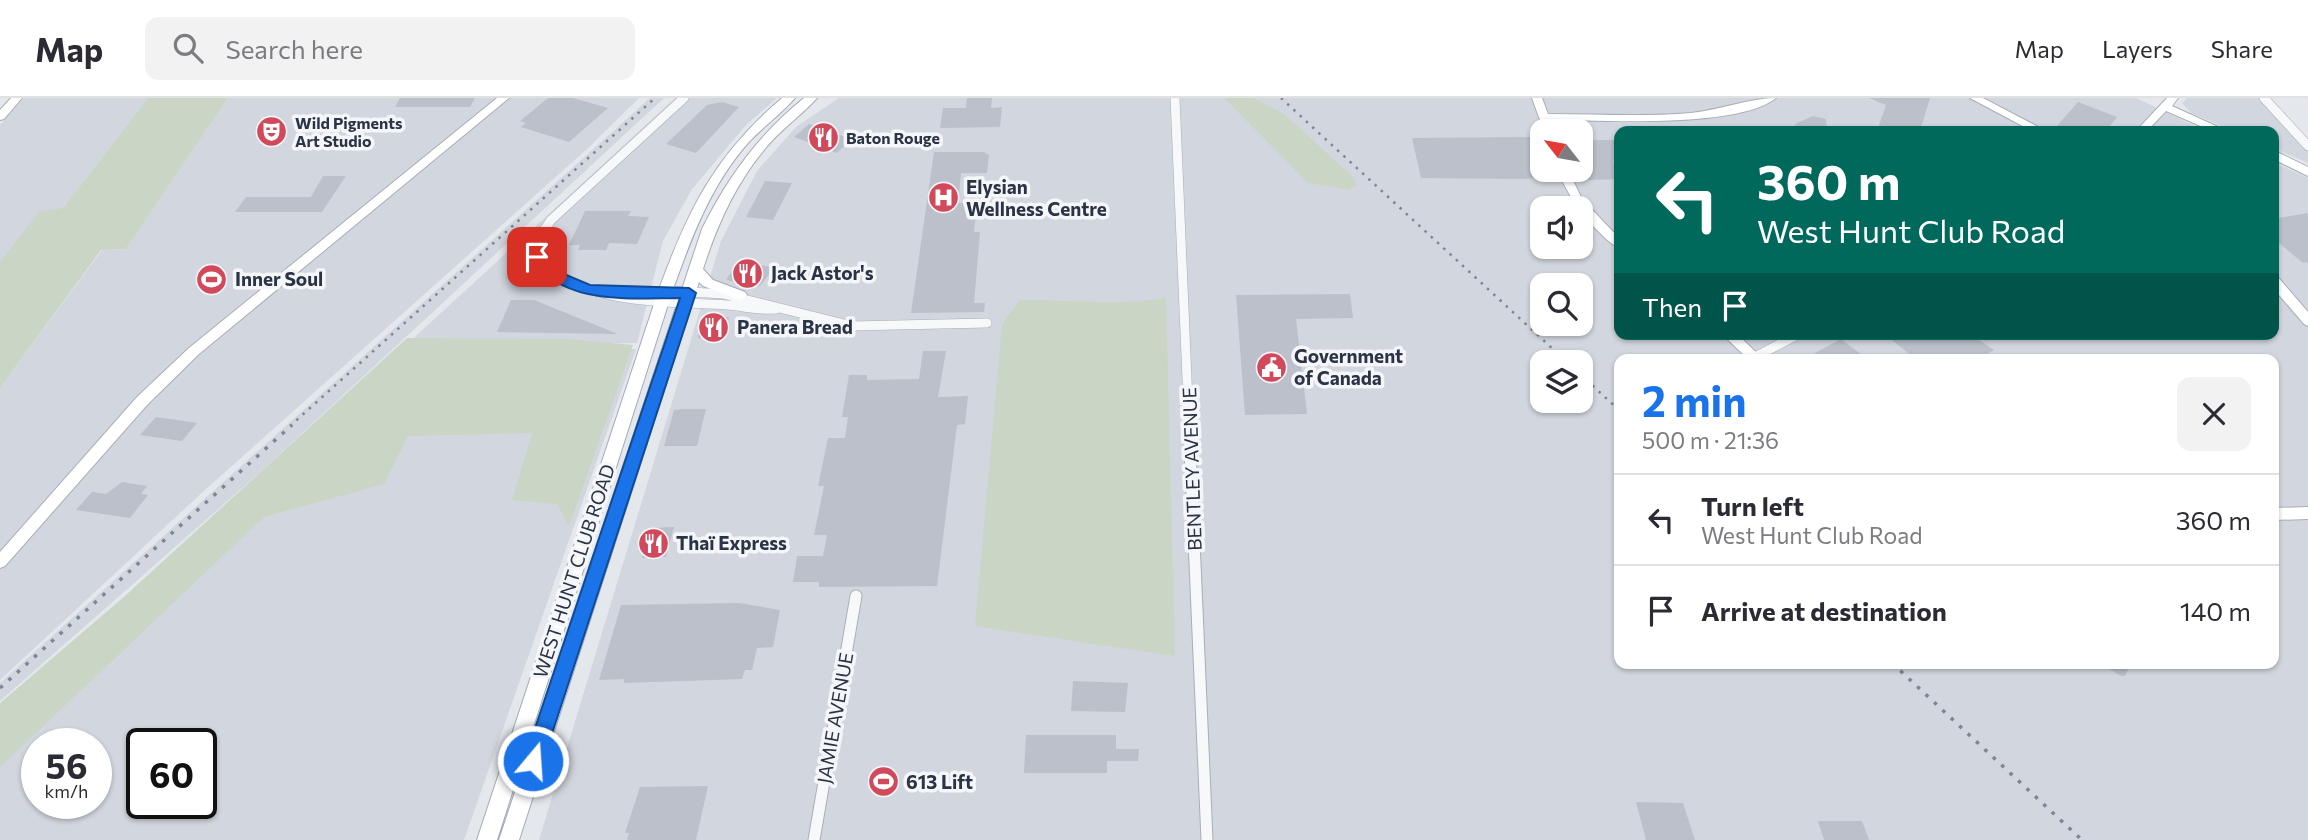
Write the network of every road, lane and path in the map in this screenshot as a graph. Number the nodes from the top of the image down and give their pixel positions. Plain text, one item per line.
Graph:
1 (17, 98) edge
2 (504, 98) edge
3 (684, 98) edge
4 (789, 98) edge
5 (811, 98) edge
6 (1175, 98) edge
7 (1537, 98) edge
8 (1771, 98) edge
9 (1975, 98) edge
10 (2264, 98) edge
11 (2169, 103) edge
12 (0, 117) edge
13 (1544, 117) joint
14 (2030, 126) edge
15 (2146, 126) edge
16 (2212, 126) edge
17 (2308, 146) edge
18 (2279, 157) edge
19 (2308, 172) edge
20 (1566, 182) edge
21 (1614, 239) edge
22 (696, 270) junction
23 (2279, 286) edge
24 (740, 295) junction
25 (663, 297) junction
26 (687, 298) junction
27 (776, 309) junction
28 (2308, 321) edge
29 (986, 323) dead end
30 (1735, 340) edge
31 (1788, 340) edge
32 (1751, 354) edge
33 (1763, 354) edge
34 (2308, 513) edge
35 (2279, 514) edge
36 (0, 562) edge
37 (856, 596) dead end
38 (541, 735) junction
39 (519, 736) junction
40 (487, 840) edge
41 (509, 840) edge
42 (814, 840) edge
43 (1208, 840) edge

1 - 12 street
2 - 36 street
3 - 25 street
4 - 25 main road, WEST HUNT CLUB ROAD
5 - 22 main road, WEST HUNT CLUB ROAD
6 - 43 street, BENTLEY AVENUE
7 - 13 street
8 - 13 street
9 - 14 street
10 - 17 street
11 - 15 street
11 - 16 street
18 - 19 street
20 - 21 street
22 - 24 main road
22 - 26 main road, WEST HUNT CLUB ROAD
23 - 28 street
24 - 26 street
24 - 27 street
25 - 26 street
25 - 39 main road, WEST HUNT CLUB ROAD
26 - 27 street
26 - 38 main road, WEST HUNT CLUB ROAD
27 - 29 street
30 - 32 street
31 - 33 street
34 - 35 street
37 - 42 street, JAMIE AVENUE
38 - 39 main road
38 - 41 main road, WEST HUNT CLUB ROAD
39 - 40 main road, WEST HUNT CLUB ROAD

